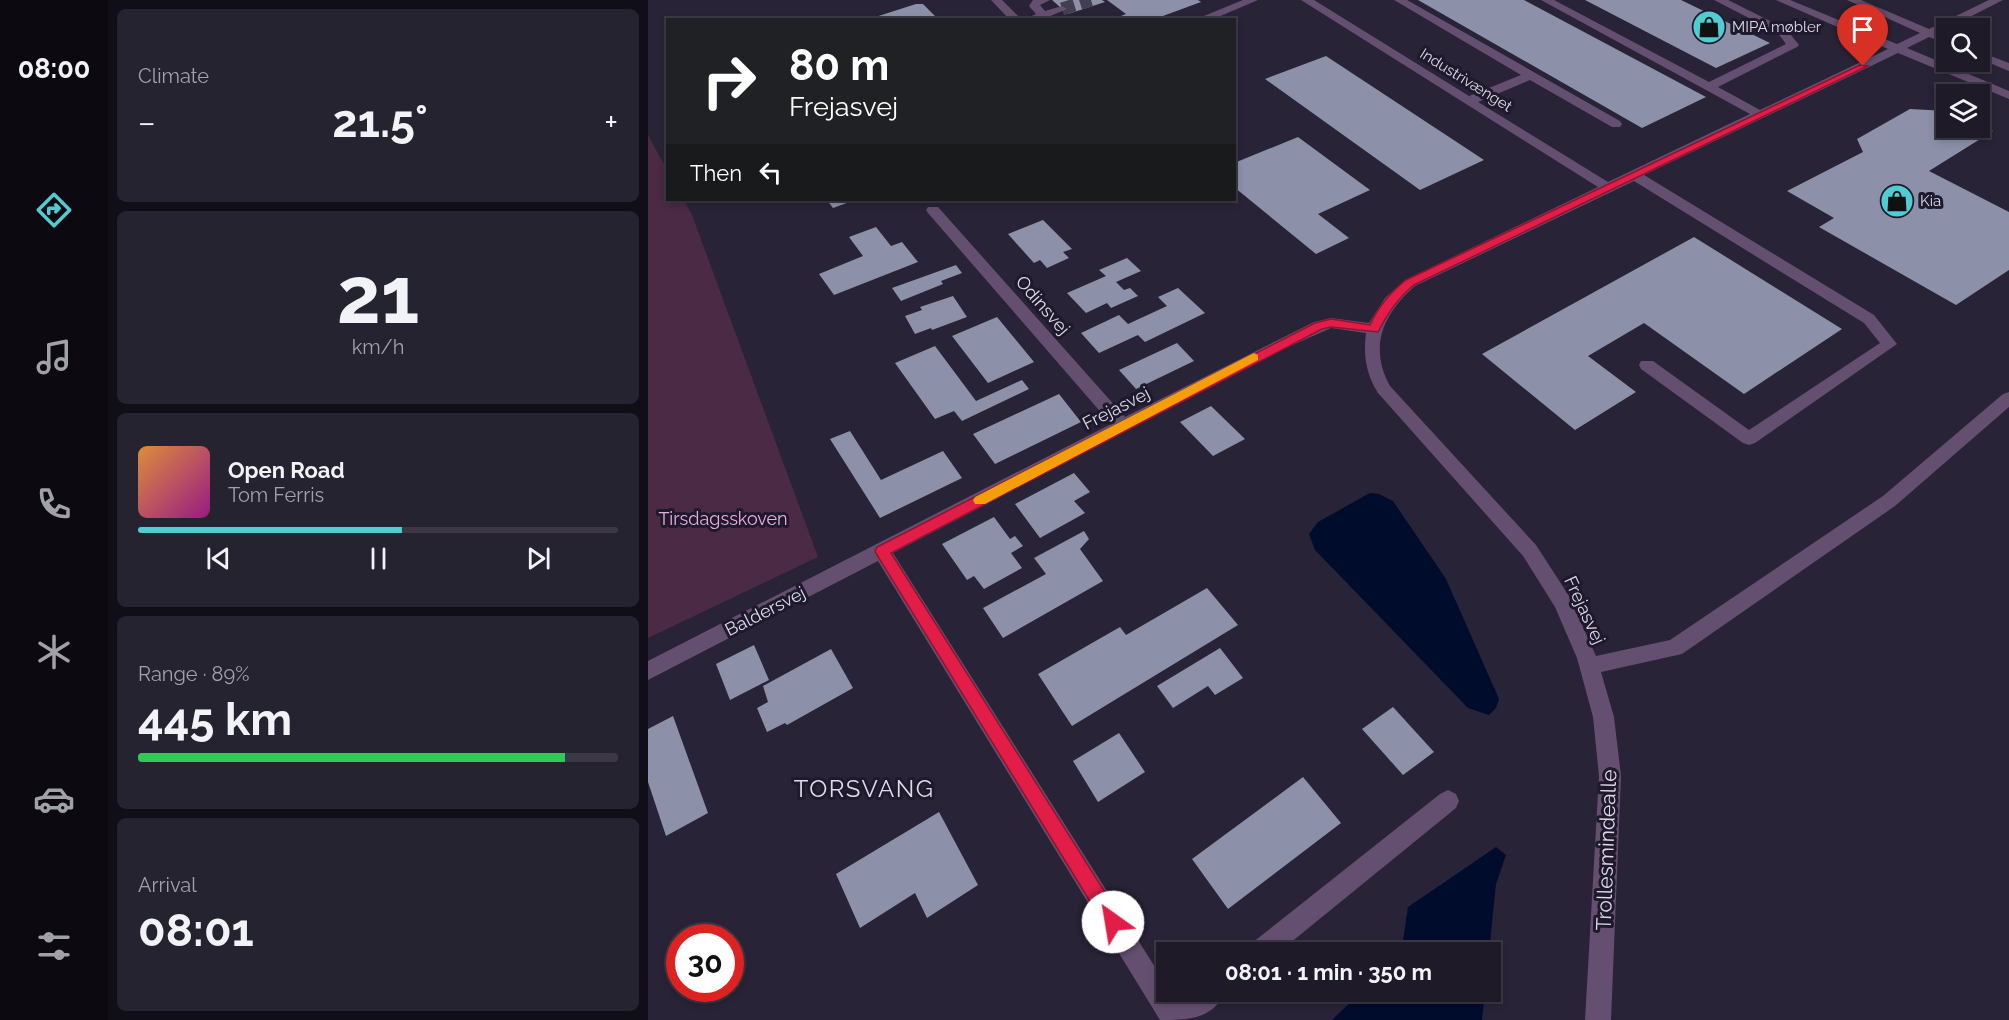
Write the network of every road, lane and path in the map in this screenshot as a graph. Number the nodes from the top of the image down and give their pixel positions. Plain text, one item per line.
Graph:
1 (996, 0) edge
2 (1045, 0) edge
3 (1253, 0) edge
4 (1306, 0) edge
5 (1399, 0) edge
6 (1546, 0) edge
7 (1719, 0) edge
8 (1781, 0) edge
9 (1852, 0) edge
10 (1998, 0) edge
11 (1234, 3) edge
12 (1062, 9) tunnel mouth
13 (1043, 15) junction
14 (1015, 18) edge
15 (1034, 18) edge
16 (1202, 18) edge
17 (1927, 33) junction
18 (1936, 37) edge
19 (1898, 50) junction
20 (1990, 60) edge
21 (2009, 67) edge
22 (1531, 75) junction
23 (1709, 87) junction
24 (2009, 95) edge
25 (1469, 101) junction
26 (1761, 115) junction
27 (1616, 124) dead end
28 (1634, 176) junction
29 (1608, 188) junction
30 (933, 210) dead end
31 (1373, 329) junction
32 (1647, 365) dead end
33 (2009, 398) edge
34 (1124, 426) junction
35 (882, 551) junction
36 (648, 671) edge
37 (1591, 674) junction
38 (1448, 801) dead end
39 (1273, 942) edge
40 (1199, 1002) edge
41 (1176, 1020) edge
42 (1599, 1020) edge

1 - 14 street
2 - 13 street
3 - 11 street
4 - 25 street, Industrivænget
5 - 22 street
6 - 23 street
7 - 23 street
8 - 19 street
9 - 17 street
10 - 17 street
11 - 16 street
12 - 13 street
13 - 15 street
17 - 18 street
17 - 19 street
19 - 24 street
19 - 26 street
20 - 21 street
22 - 25 street
22 - 27 street
23 - 26 street
25 - 29 street, Industrivænget
26 - 28 street
28 - 29 street
28 - 32 street
29 - 31 street
30 - 34 street, Odinsvej
31 - 34 street, Frejasvej
31 - 37 street, Frejasvej
33 - 37 street
34 - 35 street, Frejasvej
35 - 36 street, Baldersvej
35 - 41 street
37 - 42 street, Trollesmindealle
38 - 39 street
40 - 41 street

